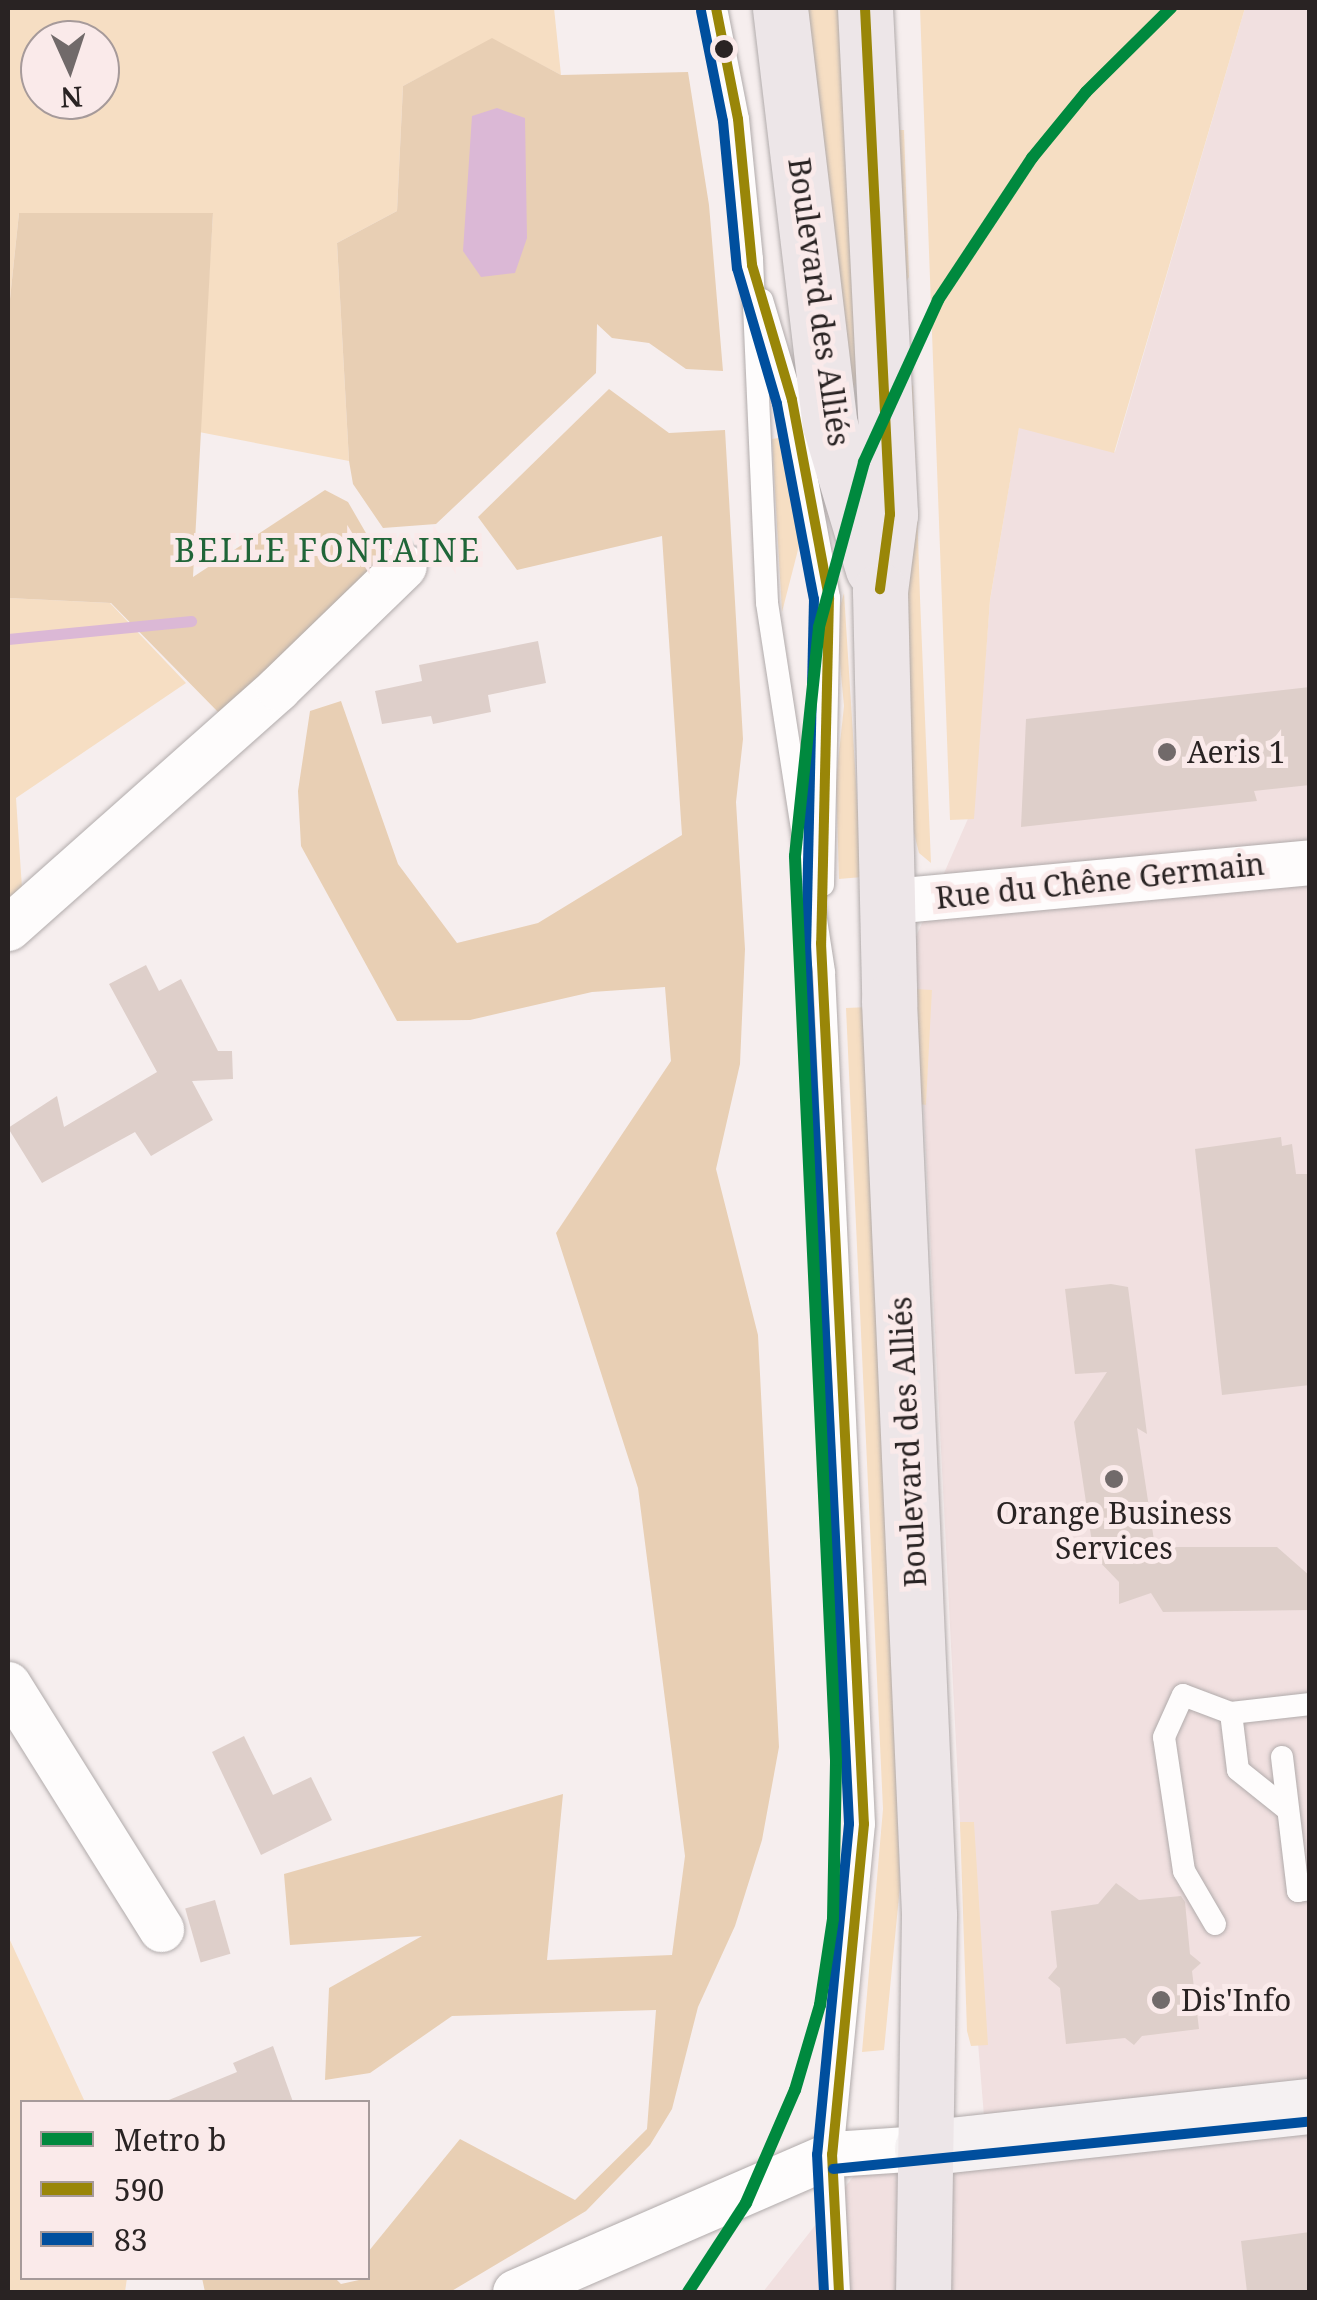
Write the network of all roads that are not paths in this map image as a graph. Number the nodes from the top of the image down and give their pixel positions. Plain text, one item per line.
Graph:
1 (716, 8) edge
2 (780, 8) edge
3 (865, 8) edge
4 (752, 265) junction
5 (404, 566) dead end
6 (880, 591) junction
7 (1310, 862) edge
8 (891, 901) junction
9 (8, 928) edge
10 (822, 943) junction
11 (8, 1684) edge
12 (1310, 1704) edge
13 (1231, 1714) junction
14 (1282, 1757) dead end
15 (1288, 1810) junction
16 (1310, 1890) edge
17 (1214, 1924) dead end
18 (161, 1929) dead end
19 (1310, 2106) edge
20 (922, 2148) junction
21 (832, 2154) junction
22 (514, 2292) edge
23 (839, 2292) edge
24 (924, 2292) edge

1 - 4 lane
2 - 6 main road, Boulevard des Alliés
3 - 6 main road, Boulevard des Alliés
4 - 10 lane
4 - 10 lane
5 - 9 street
6 - 8 main road, Boulevard des Alliés
7 - 8 street, Rue du Chêne Germain
8 - 20 main road, Boulevard des Alliés
10 - 21 lane
11 - 18 street
12 - 13 lane
13 - 15 lane
13 - 17 lane
14 - 15 lane
15 - 16 lane
19 - 20 street
20 - 21 street
20 - 24 main road, Boulevard des Alliés
21 - 22 street
21 - 23 lane

